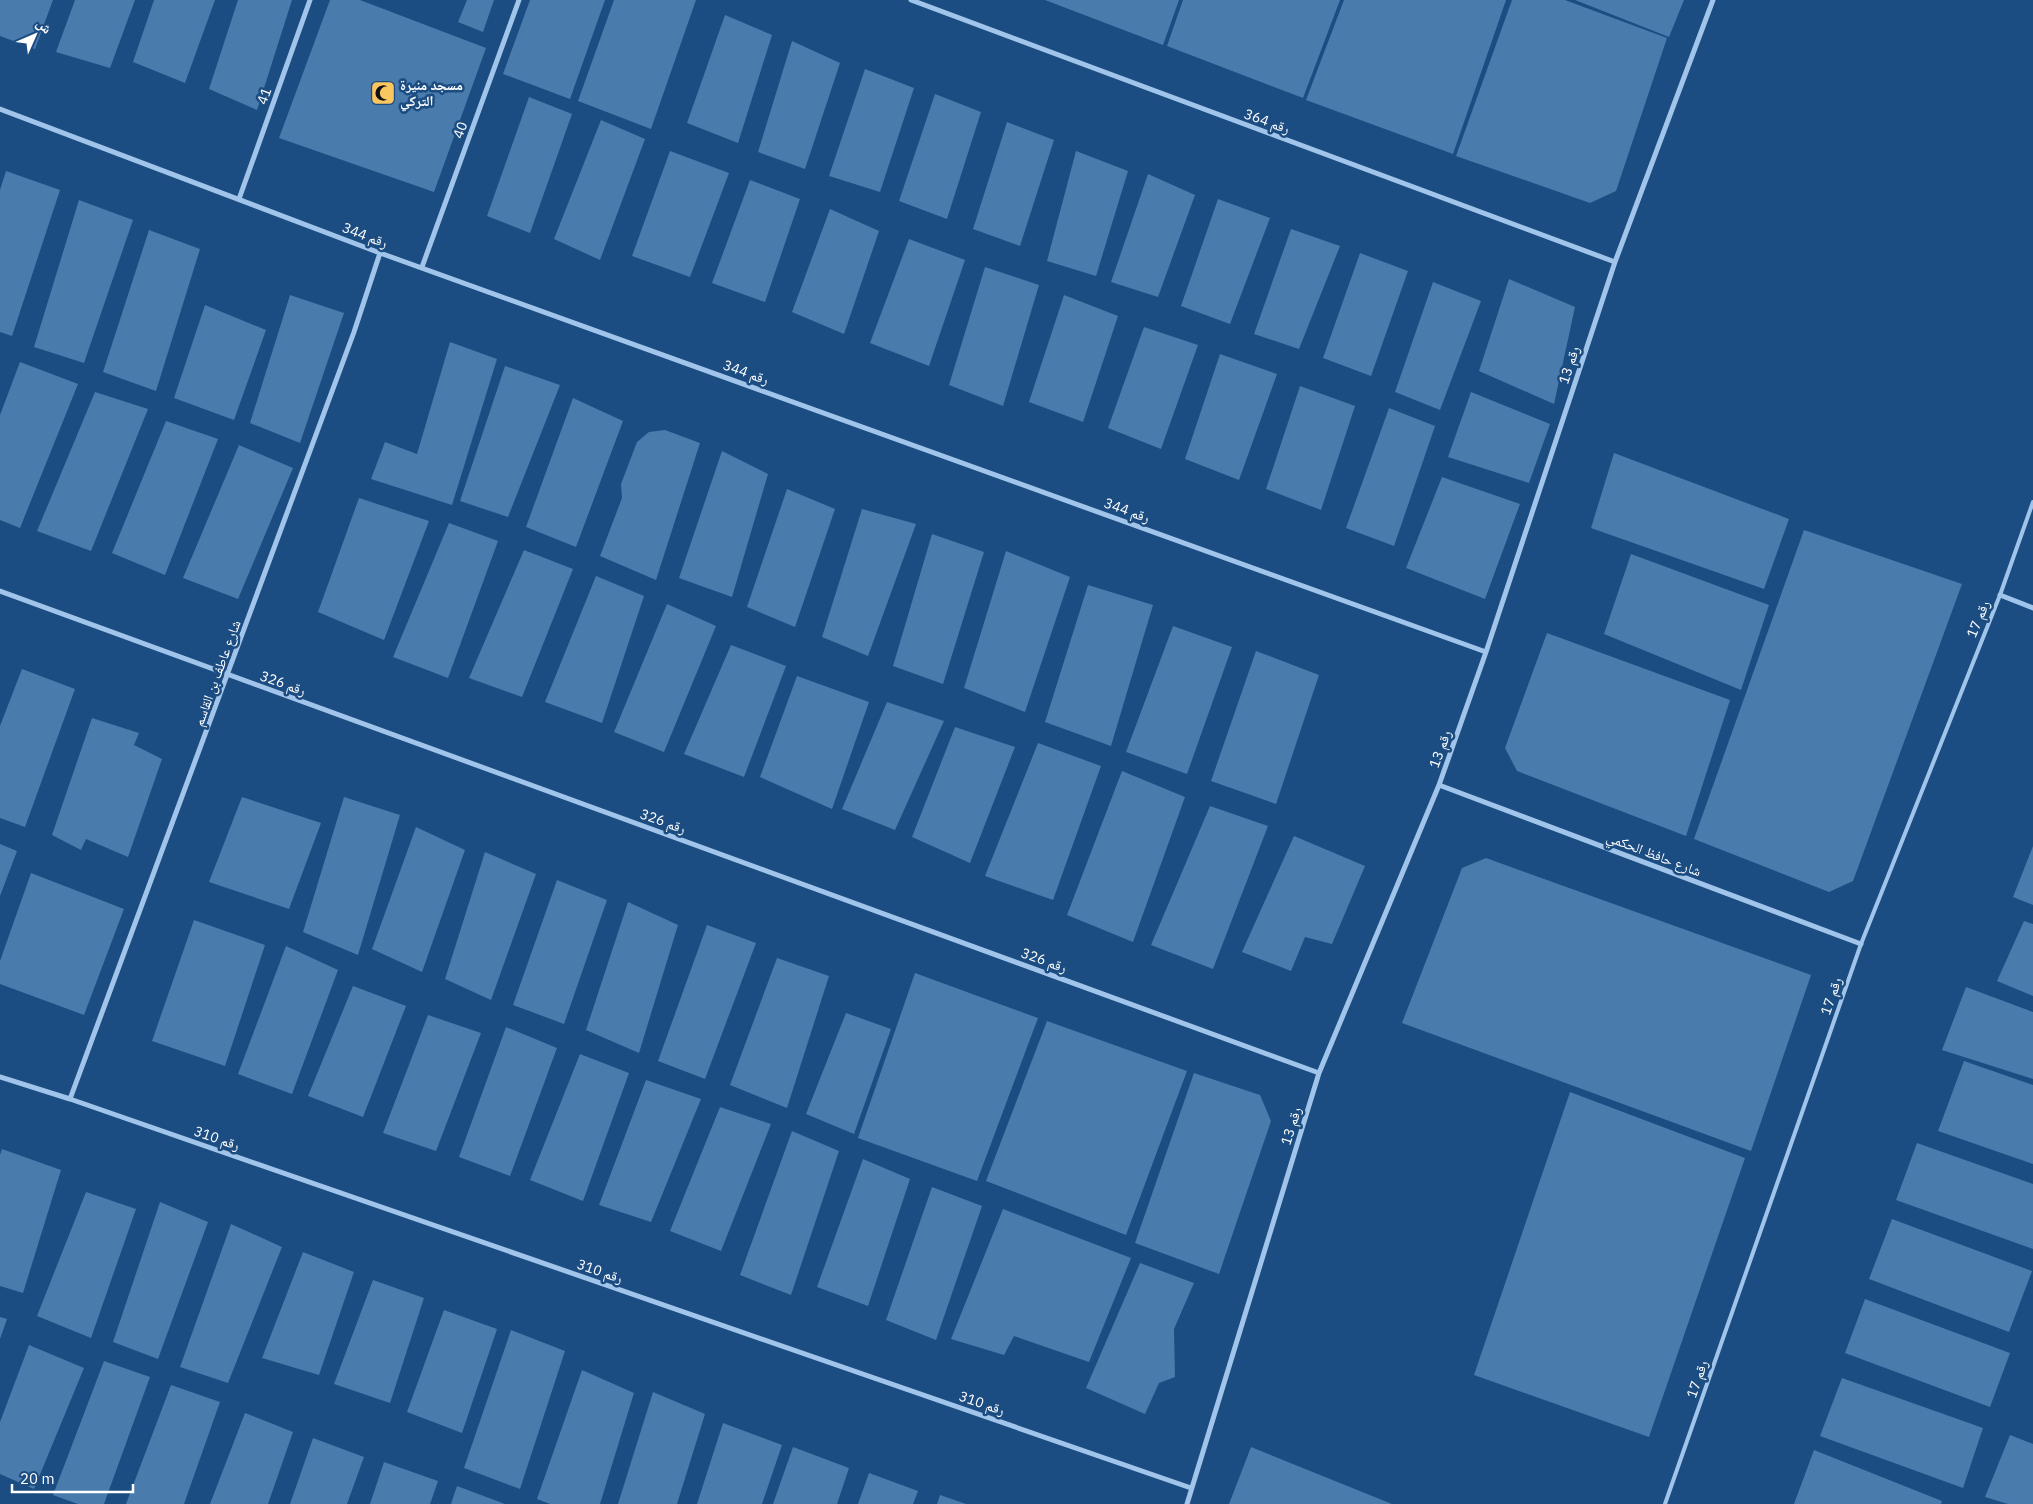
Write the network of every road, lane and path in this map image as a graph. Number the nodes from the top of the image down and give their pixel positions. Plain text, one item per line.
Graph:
1 (310, 0) edge
2 (519, 0) edge
3 (910, 0) edge
4 (1713, 0) edge
5 (0, 109) edge
6 (240, 199) junction
7 (380, 253) junction
8 (1615, 262) junction
9 (422, 267) junction
10 (2033, 502) edge
11 (0, 591) edge
12 (2000, 595) junction
13 (2033, 608) edge
14 (1486, 652) junction
15 (228, 675) junction
16 (1439, 785) junction
17 (1861, 944) junction
18 (1319, 1073) junction
19 (0, 1077) edge
20 (70, 1099) junction
21 (1191, 1488) junction
22 (1186, 1504) edge
23 (1665, 1504) edge

1 - 6 street, 41
2 - 9 street, 40
3 - 8 street, رقم 364
4 - 8 street, رقم 13
5 - 6 street, رقم 344
6 - 7 street, رقم 344
7 - 9 street, رقم 344
7 - 15 street, شارع عاطف بن القاسم
8 - 14 street, رقم 13
9 - 14 street, رقم 344
10 - 12 lane, رقم 17
11 - 15 street, رقم 326
12 - 13 street
12 - 17 lane, رقم 17
14 - 16 street, رقم 13
15 - 18 street, رقم 326
15 - 20 street, شارع عاطف بن القاسم
16 - 17 street, شارع حافظ الحكمي
16 - 18 street, رقم 13
17 - 23 lane, رقم 17
18 - 21 street, رقم 13
19 - 20 street, رقم 310
20 - 21 street, رقم 310
21 - 22 street, رقم 13

